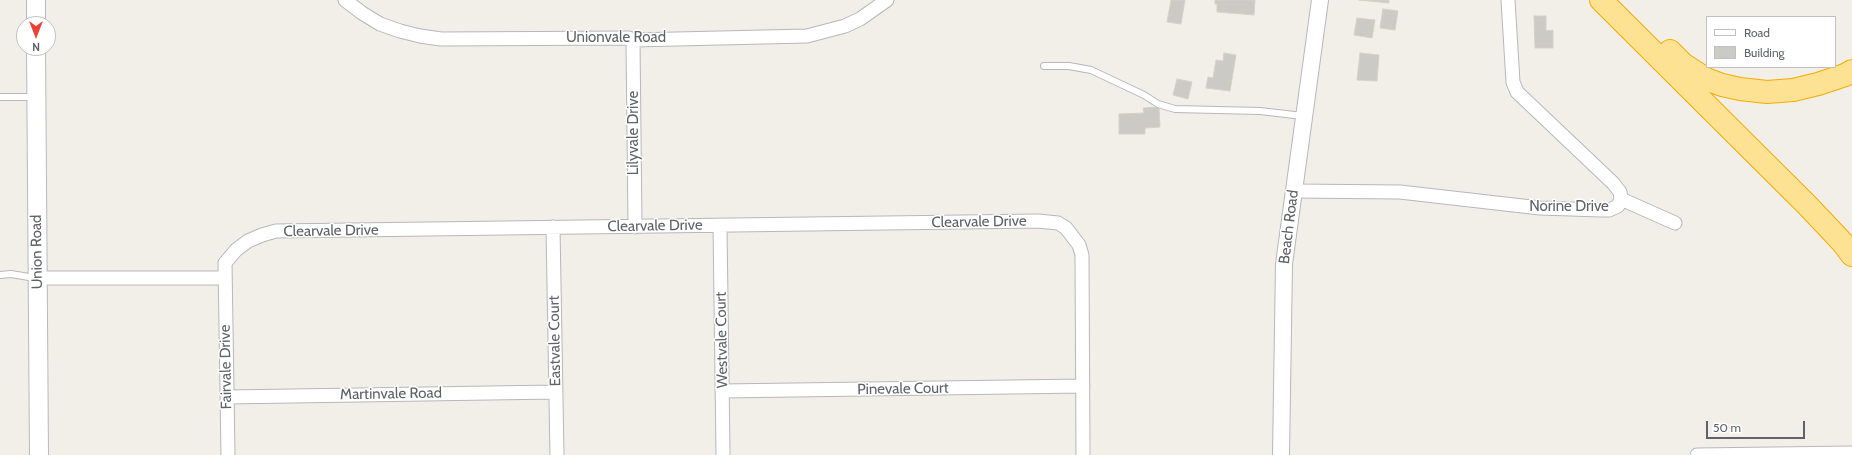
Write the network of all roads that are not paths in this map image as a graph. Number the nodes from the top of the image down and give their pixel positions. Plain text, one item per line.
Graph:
1 (36, 0) edge
2 (345, 0) edge
3 (887, 0) edge
4 (1320, 0) edge
5 (1508, 0) edge
6 (1601, 0) edge
7 (1620, 0) edge
8 (36, 16) edge
9 (634, 40) junction
10 (36, 56) edge
11 (1044, 66) dead end
12 (1852, 71) edge
13 (0, 97) edge
14 (36, 97) junction
15 (1304, 116) junction
16 (1294, 191) junction
17 (1621, 199) junction
18 (1675, 223) dead end
19 (720, 225) junction
20 (553, 227) junction
21 (635, 227) junction
22 (1852, 255) edge
23 (0, 275) edge
24 (37, 278) junction
25 (225, 278) junction
26 (1083, 386) junction
27 (722, 391) junction
28 (556, 392) junction
29 (227, 396) junction
30 (1852, 453) edge
31 (39, 455) edge
32 (228, 455) edge
33 (558, 455) edge
34 (723, 455) edge
35 (1083, 455) edge
36 (1281, 455) edge
37 (1697, 455) edge

1 - 8 main road
2 - 9 street, Unionvale Road
3 - 9 street, Unionvale Road
4 - 15 street, Beach Road
5 - 17 street, Norine Drive
6 - 22 highway
7 - 12 highway
9 - 21 street, Lilyvale Drive
10 - 14 main road, Union Road
11 - 15 lane
13 - 14 lane
14 - 24 main road, Union Road
15 - 16 street, Beach Road
16 - 17 street, Norine Drive
16 - 36 street, Beach Road
17 - 18 street
19 - 21 street, Clearvale Drive
19 - 26 street, Clearvale Drive
19 - 27 street, Westvale Court
20 - 21 street, Clearvale Drive
20 - 25 street, Clearvale Drive
20 - 28 street, Eastvale Court
23 - 24 lane
24 - 25 street
24 - 31 main road, Union Road
25 - 29 street, Fairvale Drive
26 - 27 street, Pinevale Court
26 - 35 street, Clearvale Drive
27 - 34 street, Westvale Court
28 - 29 street, Martinvale Road
28 - 33 street, Eastvale Court
29 - 32 street, Fairvale Drive
30 - 37 street

